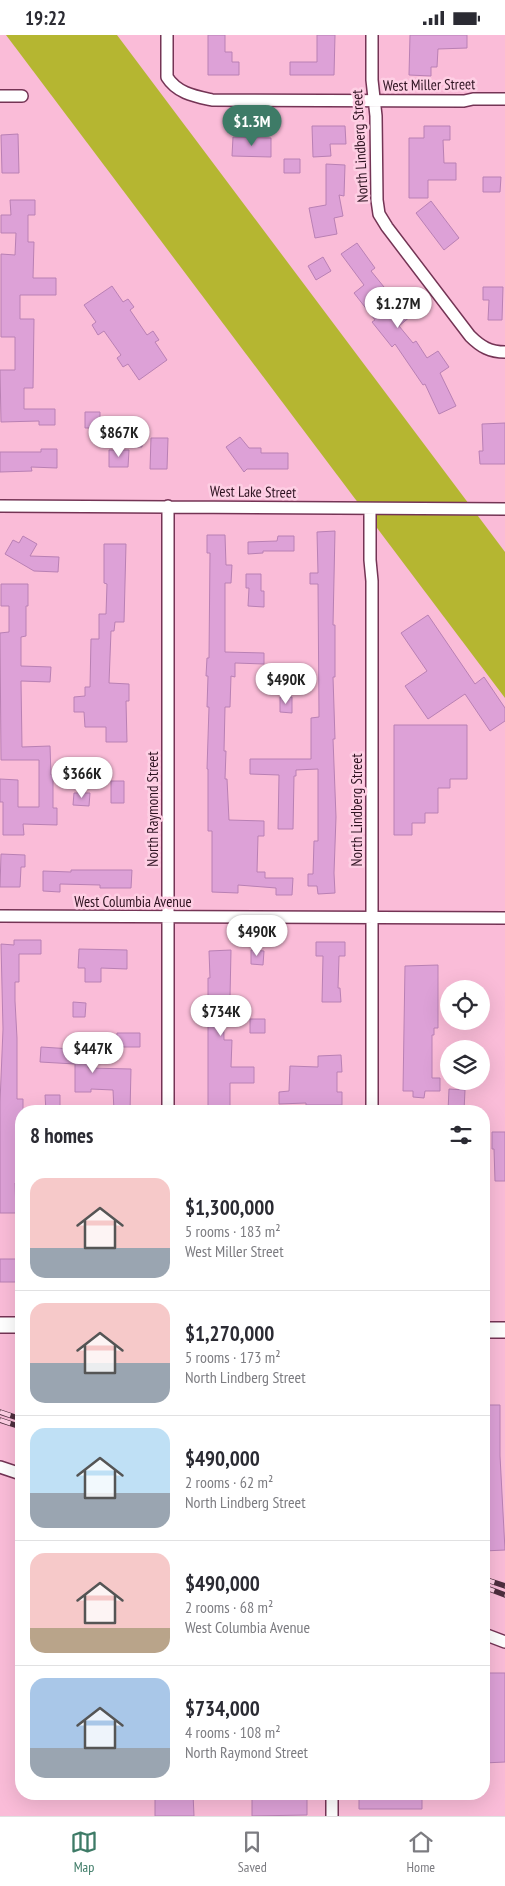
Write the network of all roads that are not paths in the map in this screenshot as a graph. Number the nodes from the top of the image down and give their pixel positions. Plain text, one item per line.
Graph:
1 (166, 35) edge
2 (372, 35) edge
3 (0, 96) edge
4 (22, 96) dead end
5 (505, 99) edge
6 (375, 101) junction
7 (505, 352) edge
8 (0, 506) edge
9 (168, 506) junction
10 (370, 509) junction
11 (505, 509) edge
12 (0, 916) edge
13 (167, 917) junction
14 (372, 918) junction
15 (505, 918) edge
16 (168, 1105) edge
17 (372, 1105) edge
18 (0, 1325) edge
19 (15, 1325) edge
20 (490, 1330) edge
21 (505, 1331) edge
22 (0, 1467) edge
23 (15, 1472) edge
24 (490, 1636) edge
25 (505, 1641) edge
26 (332, 1800) edge
27 (332, 1816) edge

1 - 6 street, West Miller Street
2 - 6 street, North Lindberg Street
3 - 4 street
5 - 6 street, West Miller Street
6 - 7 street, North Lindberg Street
8 - 9 street, West Lake Street
9 - 10 street, West Lake Street
9 - 13 street, North Raymond Street
10 - 11 street, West Lake Street
10 - 14 street, North Lindberg Street
12 - 13 street, West Columbia Avenue
13 - 14 street, West Columbia Avenue
13 - 16 street, North Raymond Street
14 - 15 street, West Columbia Avenue
14 - 17 street, North Lindberg Street
18 - 19 street
20 - 21 street
22 - 23 street
24 - 25 street
26 - 27 street

